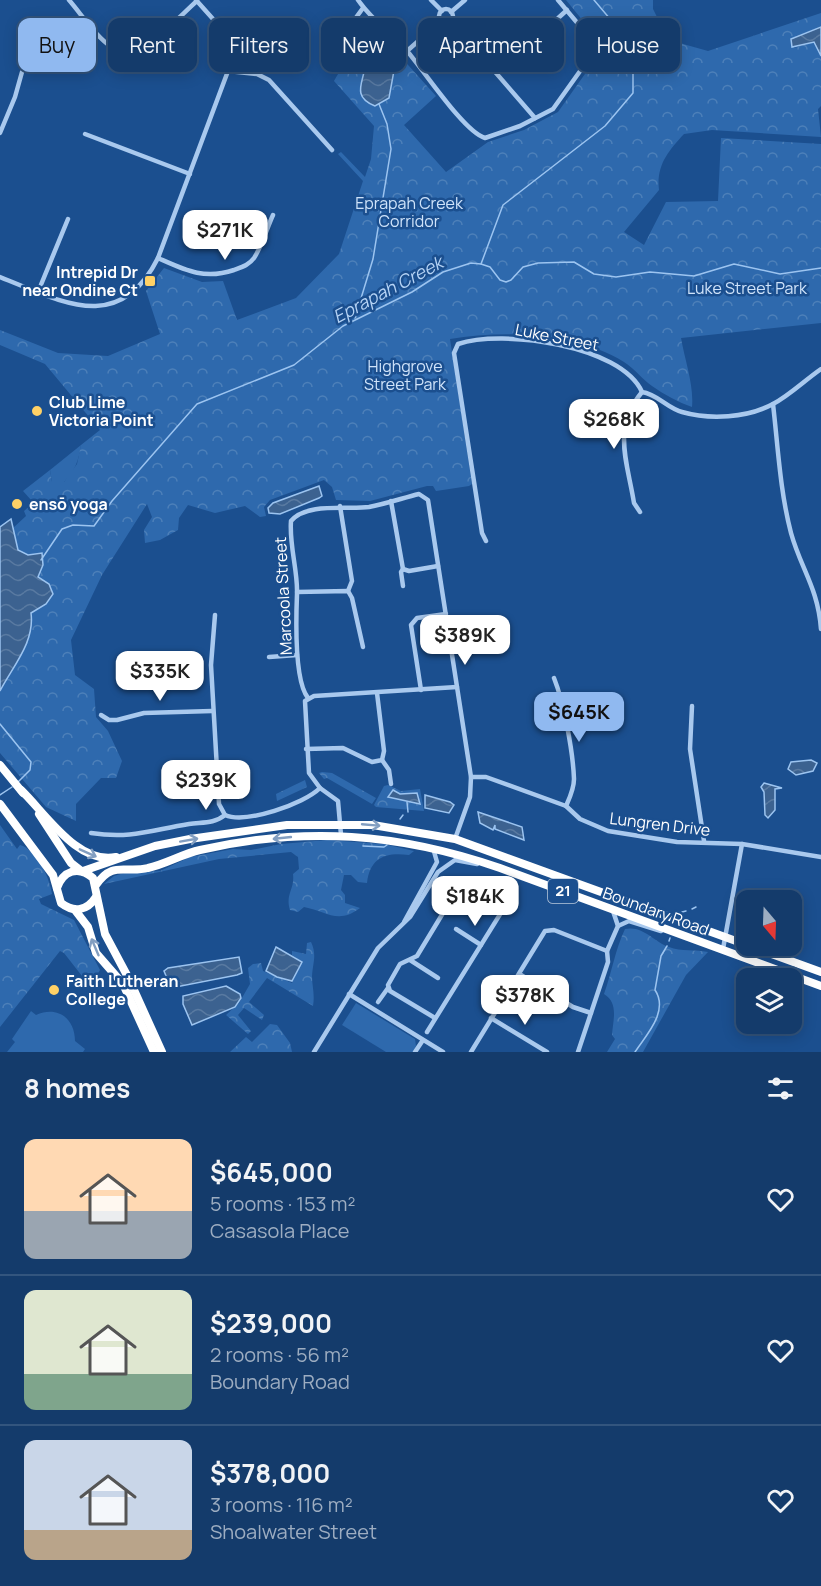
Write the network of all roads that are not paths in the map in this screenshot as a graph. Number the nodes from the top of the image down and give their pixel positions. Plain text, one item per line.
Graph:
1 (69, 0) edge
2 (197, 0) edge
3 (358, 0) edge
4 (431, 0) edge
5 (465, 0) edge
6 (558, 0) edge
7 (363, 8) junction
8 (567, 10) junction
9 (442, 11) junction
10 (451, 12) junction
11 (212, 18) edge
12 (356, 18) edge
13 (373, 18) edge
14 (440, 18) edge
15 (451, 18) edge
16 (558, 18) edge
17 (418, 41) edge
18 (406, 51) joint
19 (22, 72) dead end
20 (227, 72) edge
21 (242, 72) edge
22 (495, 72) edge
23 (535, 118) junction
24 (0, 133) edge
25 (85, 134) dead end
26 (332, 150) dead end
27 (190, 174) junction
28 (273, 215) dead end
29 (68, 219) dead end
30 (158, 258) junction
31 (0, 277) edge
32 (38, 292) junction
33 (821, 369) edge
34 (642, 392) junction
35 (773, 404) junction
36 (391, 501) junction
37 (340, 506) junction
38 (639, 512) dead end
39 (486, 541) dead end
40 (438, 566) junction
41 (403, 569) junction
42 (404, 586) dead end
43 (348, 591) junction
44 (297, 592) junction
45 (446, 614) junction
46 (215, 615) dead end
47 (821, 629) edge
48 (363, 647) dead end
49 (297, 655) junction
50 (269, 657) dead end
51 (554, 678) dead end
52 (457, 687) junction
53 (421, 690) junction
54 (377, 693) junction
55 (308, 698) junction
56 (692, 706) dead end
57 (212, 711) junction
58 (101, 715) dead end
59 (306, 749) junction
60 (382, 760) junction
61 (0, 765) edge
62 (471, 777) junction
63 (391, 784) dead end
64 (320, 788) junction
65 (1, 806) edge
66 (566, 806) junction
67 (225, 815) junction
68 (340, 823) junction
69 (52, 826) junction
70 (91, 833) dead end
71 (341, 835) junction
72 (455, 839) junction
73 (704, 842) junction
74 (742, 844) junction
75 (432, 846) junction
76 (132, 854) junction
77 (821, 857) edge
78 (500, 868) junction
79 (82, 871) junction
80 (464, 880) dead end
81 (96, 885) junction
82 (57, 888) junction
83 (457, 892) junction
84 (512, 895) dead end
85 (96, 897) junction
86 (612, 909) junction
87 (75, 910) junction
88 (500, 914) junction
89 (404, 922) junction
90 (618, 927) junction
91 (456, 929) dead end
92 (726, 937) junction
93 (736, 941) edge
94 (704, 942) junction
95 (481, 945) junction
96 (723, 949) junction
97 (607, 951) junction
98 (777, 956) edge
99 (410, 960) junction
100 (821, 972) edge
101 (521, 975) junction
102 (438, 978) dead end
103 (821, 986) edge
104 (388, 988) junction
105 (349, 994) junction
106 (378, 1002) dead end
107 (591, 1013) junction
108 (435, 1017) junction
109 (491, 1018) junction
110 (427, 1032) dead end
111 (423, 1040) junction
112 (153, 1052) edge
113 (162, 1052) edge
114 (314, 1052) edge
115 (415, 1052) edge
116 (443, 1052) edge
117 (471, 1052) edge
118 (547, 1052) edge
119 (578, 1052) edge

1 - 2 street
2 - 11 street
3 - 7 street
4 - 9 street
5 - 10 street
6 - 8 street
7 - 12 street
7 - 13 street
8 - 16 street
8 - 23 street
9 - 10 street
9 - 14 street
10 - 15 street
17 - 18 street
18 - 23 street
19 - 24 street
20 - 27 street
21 - 26 street
22 - 23 street
25 - 27 street
27 - 30 street
28 - 30 street
29 - 32 street
30 - 32 street
31 - 32 street
33 - 35 street, Luke Street
34 - 35 street, Luke Street
34 - 38 street
34 - 39 street, Luke Street
35 - 47 street
36 - 37 street, Marcoola Street
36 - 40 street, Marcoola Street
36 - 41 street
37 - 43 street
37 - 44 street, Marcoola Street
40 - 41 street
40 - 45 street
41 - 42 street
43 - 44 street
43 - 48 street
44 - 49 street, Marcoola Street
45 - 52 street
45 - 53 street
46 - 57 street
49 - 50 street
49 - 55 street, Marcoola Street
51 - 66 street
52 - 53 street
52 - 62 street
53 - 54 street
54 - 55 street
54 - 60 street
55 - 59 street
56 - 73 street
57 - 58 street
57 - 67 street
59 - 60 street
59 - 64 street
60 - 63 street
61 - 69 highway, 21
62 - 66 street, Lungren Drive
62 - 72 street
64 - 67 street
64 - 68 street
65 - 82 highway
66 - 73 street, Lungren Drive
67 - 70 street
68 - 71 street
68 -> 72 highway, Boundary Road / 21
76 -> 68 highway, Boundary Road / 21
69 -> 76 highway, 21
69 - 79 highway, 21
71 - 75 highway, Boundary Road / 21
71 -> 81 highway, Boundary Road / 21
72 - 92 highway, Boundary Road / 21
73 - 74 street, Lungren Drive
74 - 77 street, Lungren Drive
74 - 92 street
75 - 78 highway, Boundary Road / 21
75 - 89 street
76 - 79 highway, Boundary Road / 21
78 - 86 highway, Boundary Road / 21
78 - 89 street
79 - 81 highway
79 - 82 highway, 21
80 - 83 street
81 - 85 highway
82 - 87 highway
83 - 88 street
83 - 99 street
84 - 88 street
85 - 87 highway
85 - 113 highway
86 - 90 street
86 - 94 highway, Boundary Road / 21
112 -> 87 highway
88 - 95 street
89 - 105 street
90 - 94 street
90 - 97 street
91 - 95 street
92 - 93 highway, Boundary Road / 21
92 - 96 street
94 - 96 highway, Boundary Road / 21
95 - 108 street
96 - 103 highway, Boundary Road / 21
97 - 101 street
97 - 107 street
98 - 100 highway, Boundary Road / 21
99 - 102 street
99 - 104 street
101 - 107 street
101 - 109 street
104 - 106 street
104 - 108 street
105 - 111 street
105 - 114 street
107 - 119 street
108 - 110 street
109 - 117 street
109 - 118 street
111 - 115 street
111 - 116 street

